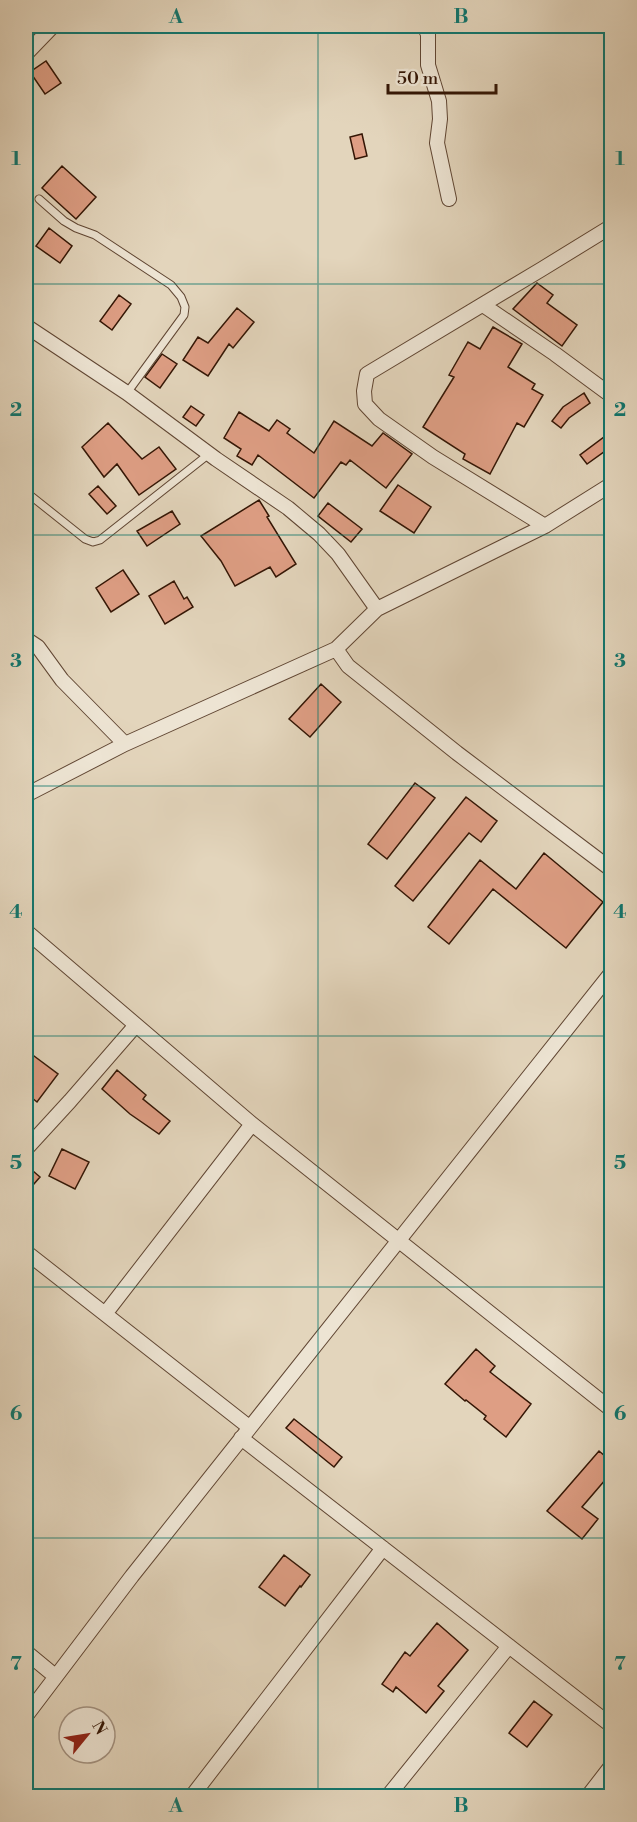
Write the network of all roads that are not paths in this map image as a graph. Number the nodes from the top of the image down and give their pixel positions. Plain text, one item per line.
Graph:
1 (53, 26) edge
2 (424, 26) edge
3 (26, 54) edge
4 (39, 199) dead end
5 (448, 199) dead end
6 (612, 226) edge
7 (483, 305) junction
8 (27, 330) edge
9 (127, 393) junction
10 (612, 396) edge
11 (209, 454) junction
12 (612, 484) edge
13 (26, 492) edge
14 (545, 526) junction
15 (377, 609) junction
16 (26, 639) edge
17 (336, 649) junction
18 (125, 744) junction
19 (26, 795) edge
20 (612, 870) edge
21 (26, 931) edge
22 (612, 972) edge
23 (136, 1025) junction
24 (252, 1124) junction
25 (26, 1149) edge
26 (398, 1241) junction
27 (26, 1251) edge
28 (105, 1314) junction
29 (612, 1410) edge
30 (245, 1433) junction
31 (383, 1548) junction
32 (509, 1646) junction
33 (26, 1652) edge
34 (56, 1676) junction
35 (26, 1716) edge
36 (612, 1726) edge
37 (612, 1765) edge
38 (26, 1793) edge
39 (31, 1797) edge
40 (192, 1797) edge
41 (388, 1797) edge
42 (588, 1797) edge

1 - 3 street
2 - 5 street
4 - 9 lane
6 - 7 street
7 - 10 street
7 - 14 street
8 - 9 street
9 - 11 street
11 - 13 lane
11 - 15 street
12 - 14 street
14 - 15 street
15 - 17 street
16 - 18 street
17 - 18 street
17 - 20 street
18 - 19 street
21 - 23 street
22 - 26 street
23 - 24 street
23 - 25 street
24 - 26 street
24 - 28 street
26 - 29 street
26 - 30 street
27 - 28 street
28 - 30 street
30 - 31 street
30 - 34 street
31 - 32 street
31 - 40 street
32 - 36 street
32 - 41 street
33 - 34 street
34 - 35 street
37 - 42 street
38 - 39 street

